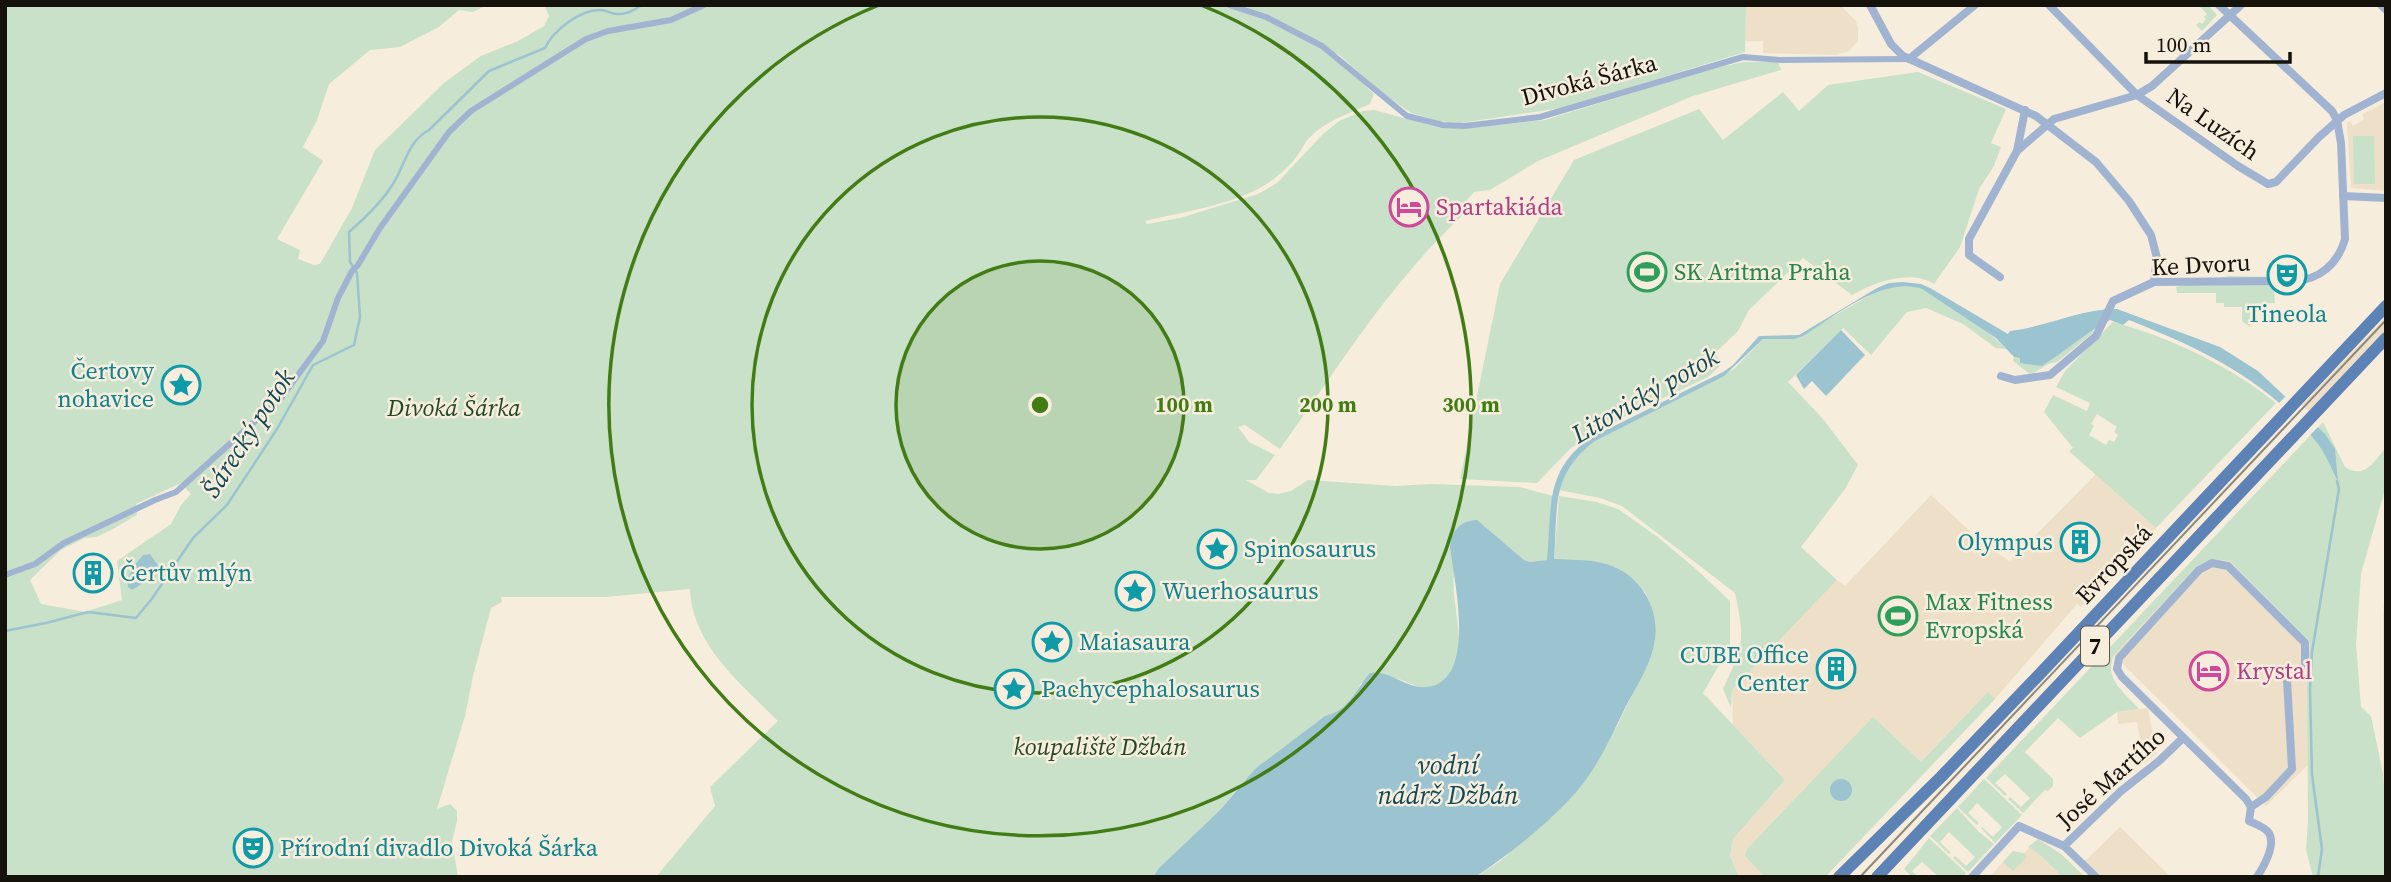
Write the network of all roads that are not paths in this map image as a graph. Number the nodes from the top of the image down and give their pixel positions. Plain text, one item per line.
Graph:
1 (704, 5) edge
2 (1229, 5) edge
3 (1870, 5) edge
4 (1975, 5) edge
5 (2049, 5) edge
6 (2219, 5) edge
7 (2241, 5) edge
8 (2381, 5) edge
9 (2386, 10) edge
10 (2230, 15) junction
11 (1909, 59) junction
12 (2386, 93) edge
13 (2137, 95) junction
14 (2025, 110) junction
15 (2337, 121) junction
16 (2047, 123) junction
17 (2017, 151) junction
18 (2343, 196) junction
19 (2386, 198) edge
20 (2000, 277) dead end
21 (2277, 281) dead end
22 (2294, 281) dead end
23 (2154, 282) junction
24 (2386, 306) edge
25 (2386, 338) edge
26 (2001, 376) dead end
27 (5, 575) edge
28 (2305, 666) dead end
29 (2287, 680) dead end
30 (2183, 738) junction
31 (2251, 807) junction
32 (2064, 846) junction
33 (1839, 877) edge
34 (1877, 877) edge
35 (1972, 877) edge
36 (2096, 877) edge
37 (2257, 877) edge

1 - 27 street
2 - 11 street, Divoká Šárka
3 - 11 street
4 - 11 street
5 - 13 street, Na Luzích
6 - 10 street
7 - 10 street
8 - 9 street
10 - 13 street
10 - 15 street
11 - 14 street
12 - 15 street
13 - 15 street, Na Luzích
13 - 16 street
14 - 16 street
14 - 17 street
15 - 18 street
16 - 17 street
16 - 23 street
17 - 20 street
18 - 19 street
18 - 22 street
21 - 23 street, Ke Dvoru
23 - 26 street, Ke Dvoru
24 - 33 main road, Evropská / 7
25 - 34 main road, Evropská / 7
28 - 30 street, José Martího
29 - 31 street
30 - 31 street, José Martího
30 - 32 street, José Martího
31 - 37 street, José Martího
32 - 35 street, José Martího
32 - 36 street, José Martího

